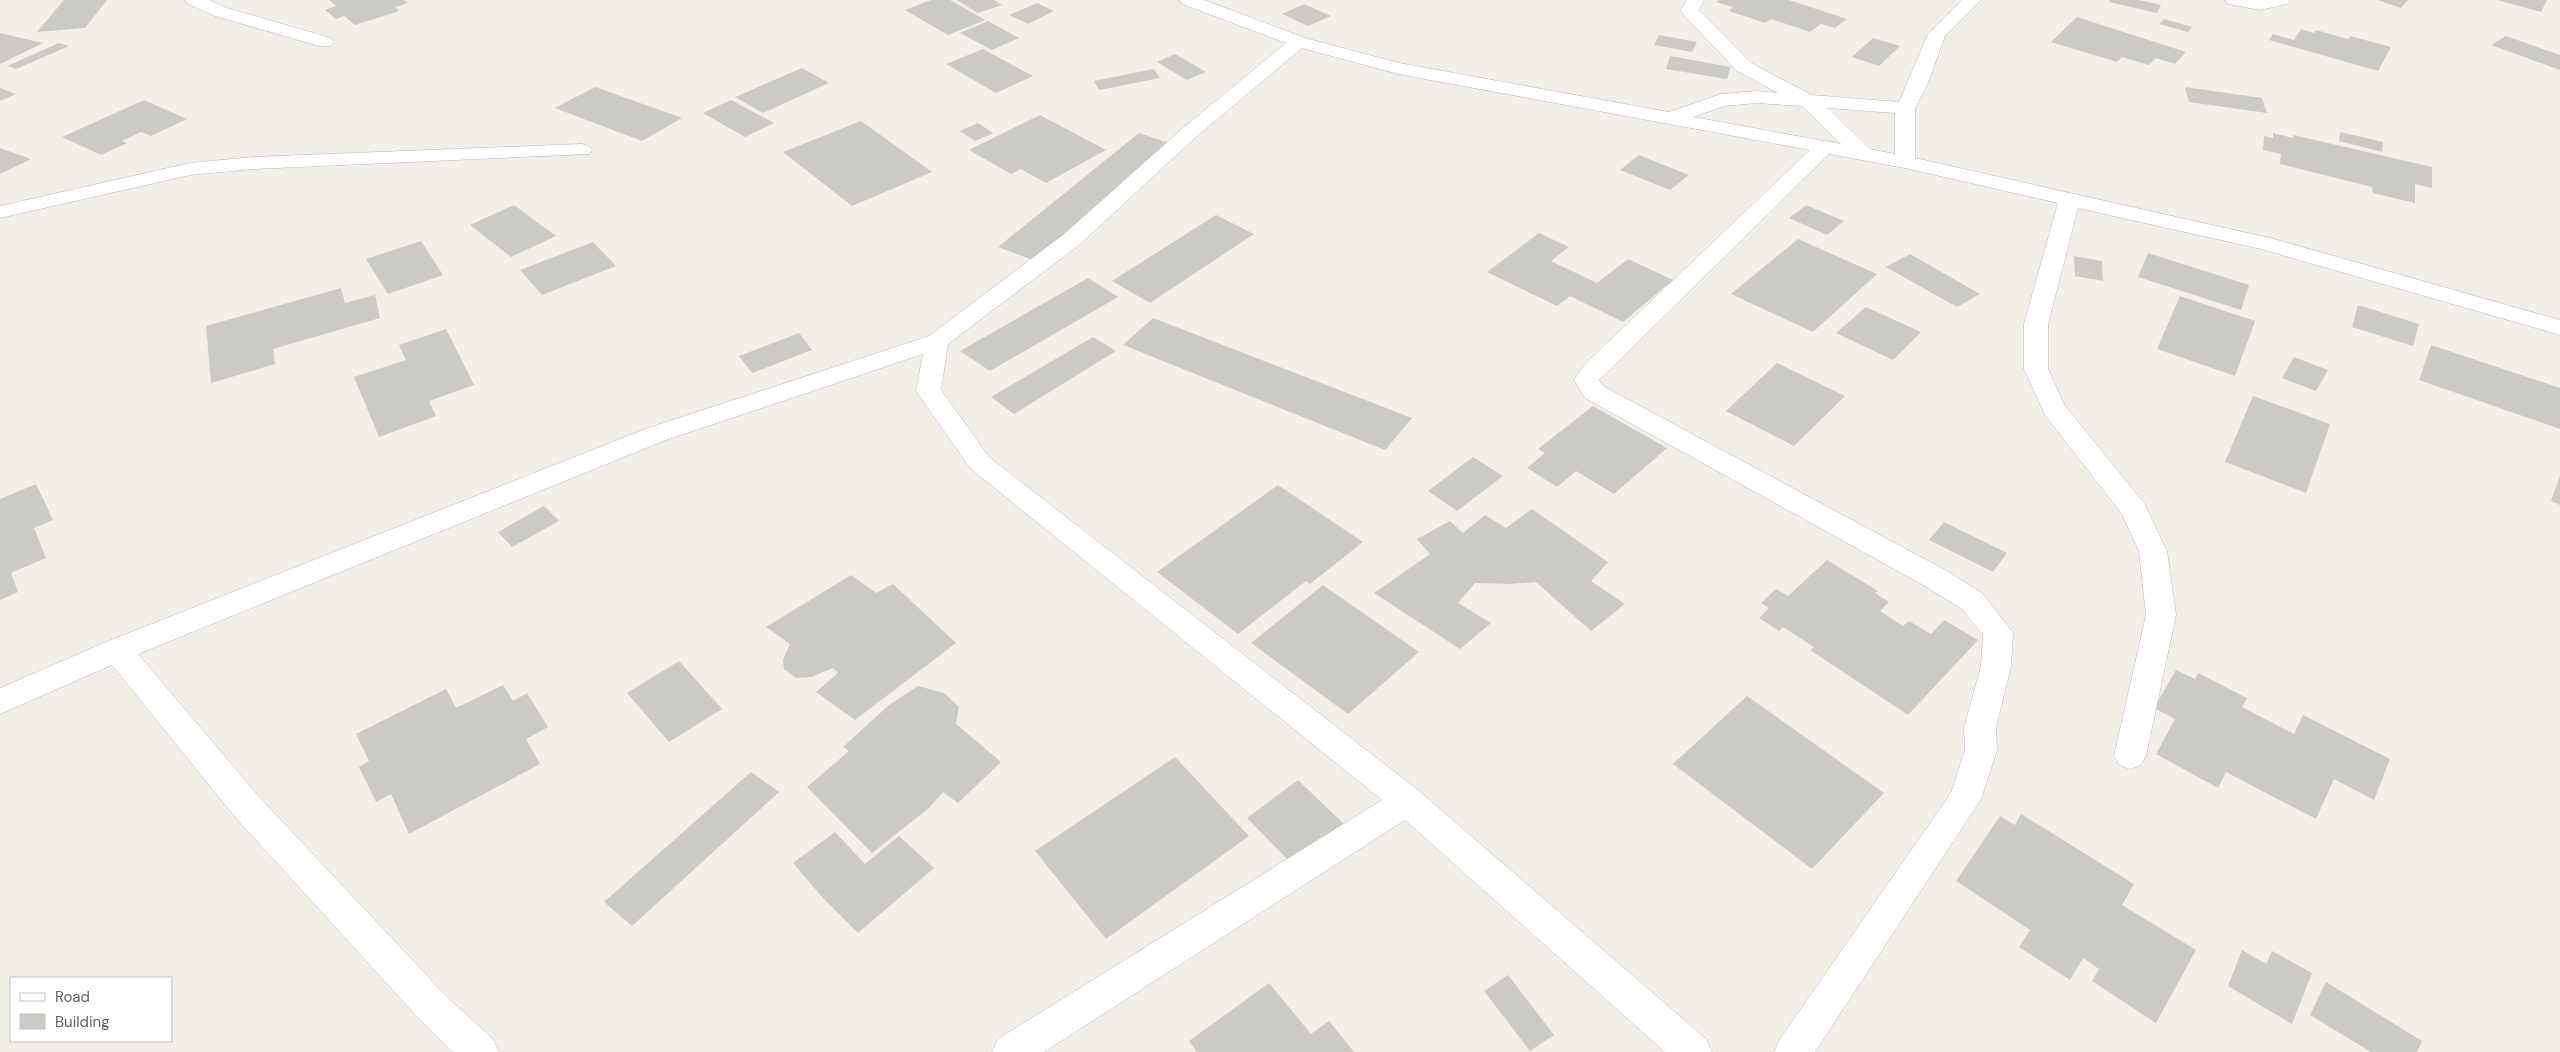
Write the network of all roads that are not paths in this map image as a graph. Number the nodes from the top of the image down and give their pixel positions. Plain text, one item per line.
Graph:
1 (194, 0) edge
2 (1188, 0) edge
3 (1972, 0) edge
4 (2234, 0) edge
5 (2281, 0) edge
6 (1689, 4) edge
7 (325, 42) dead end
8 (1299, 42) junction
9 (1808, 101) junction
10 (1905, 108) junction
11 (1669, 119) junction
12 (1824, 148) junction
13 (582, 150) dead end
14 (1864, 155) junction
15 (1905, 162) junction
16 (2069, 200) junction
17 (0, 212) edge
18 (2560, 328) edge
19 (937, 341) junction
20 (117, 650) junction
21 (0, 702) edge
22 (2130, 756) dead end
23 (1407, 800) junction
24 (480, 1052) edge
25 (1011, 1052) edge
26 (1693, 1052) edge
27 (1793, 1052) edge

1 - 7 street
2 - 8 street
3 - 10 street
4 - 5 street
6 - 9 street
8 - 11 street
8 - 19 street
9 - 10 street
9 - 11 street
9 - 14 street
10 - 15 street
11 - 12 street
12 - 14 street
12 - 27 street
13 - 17 street
14 - 15 street
15 - 16 street
16 - 18 street
16 - 22 street
19 - 20 street
19 - 23 street
20 - 21 street
20 - 24 street
23 - 25 street
23 - 26 street

